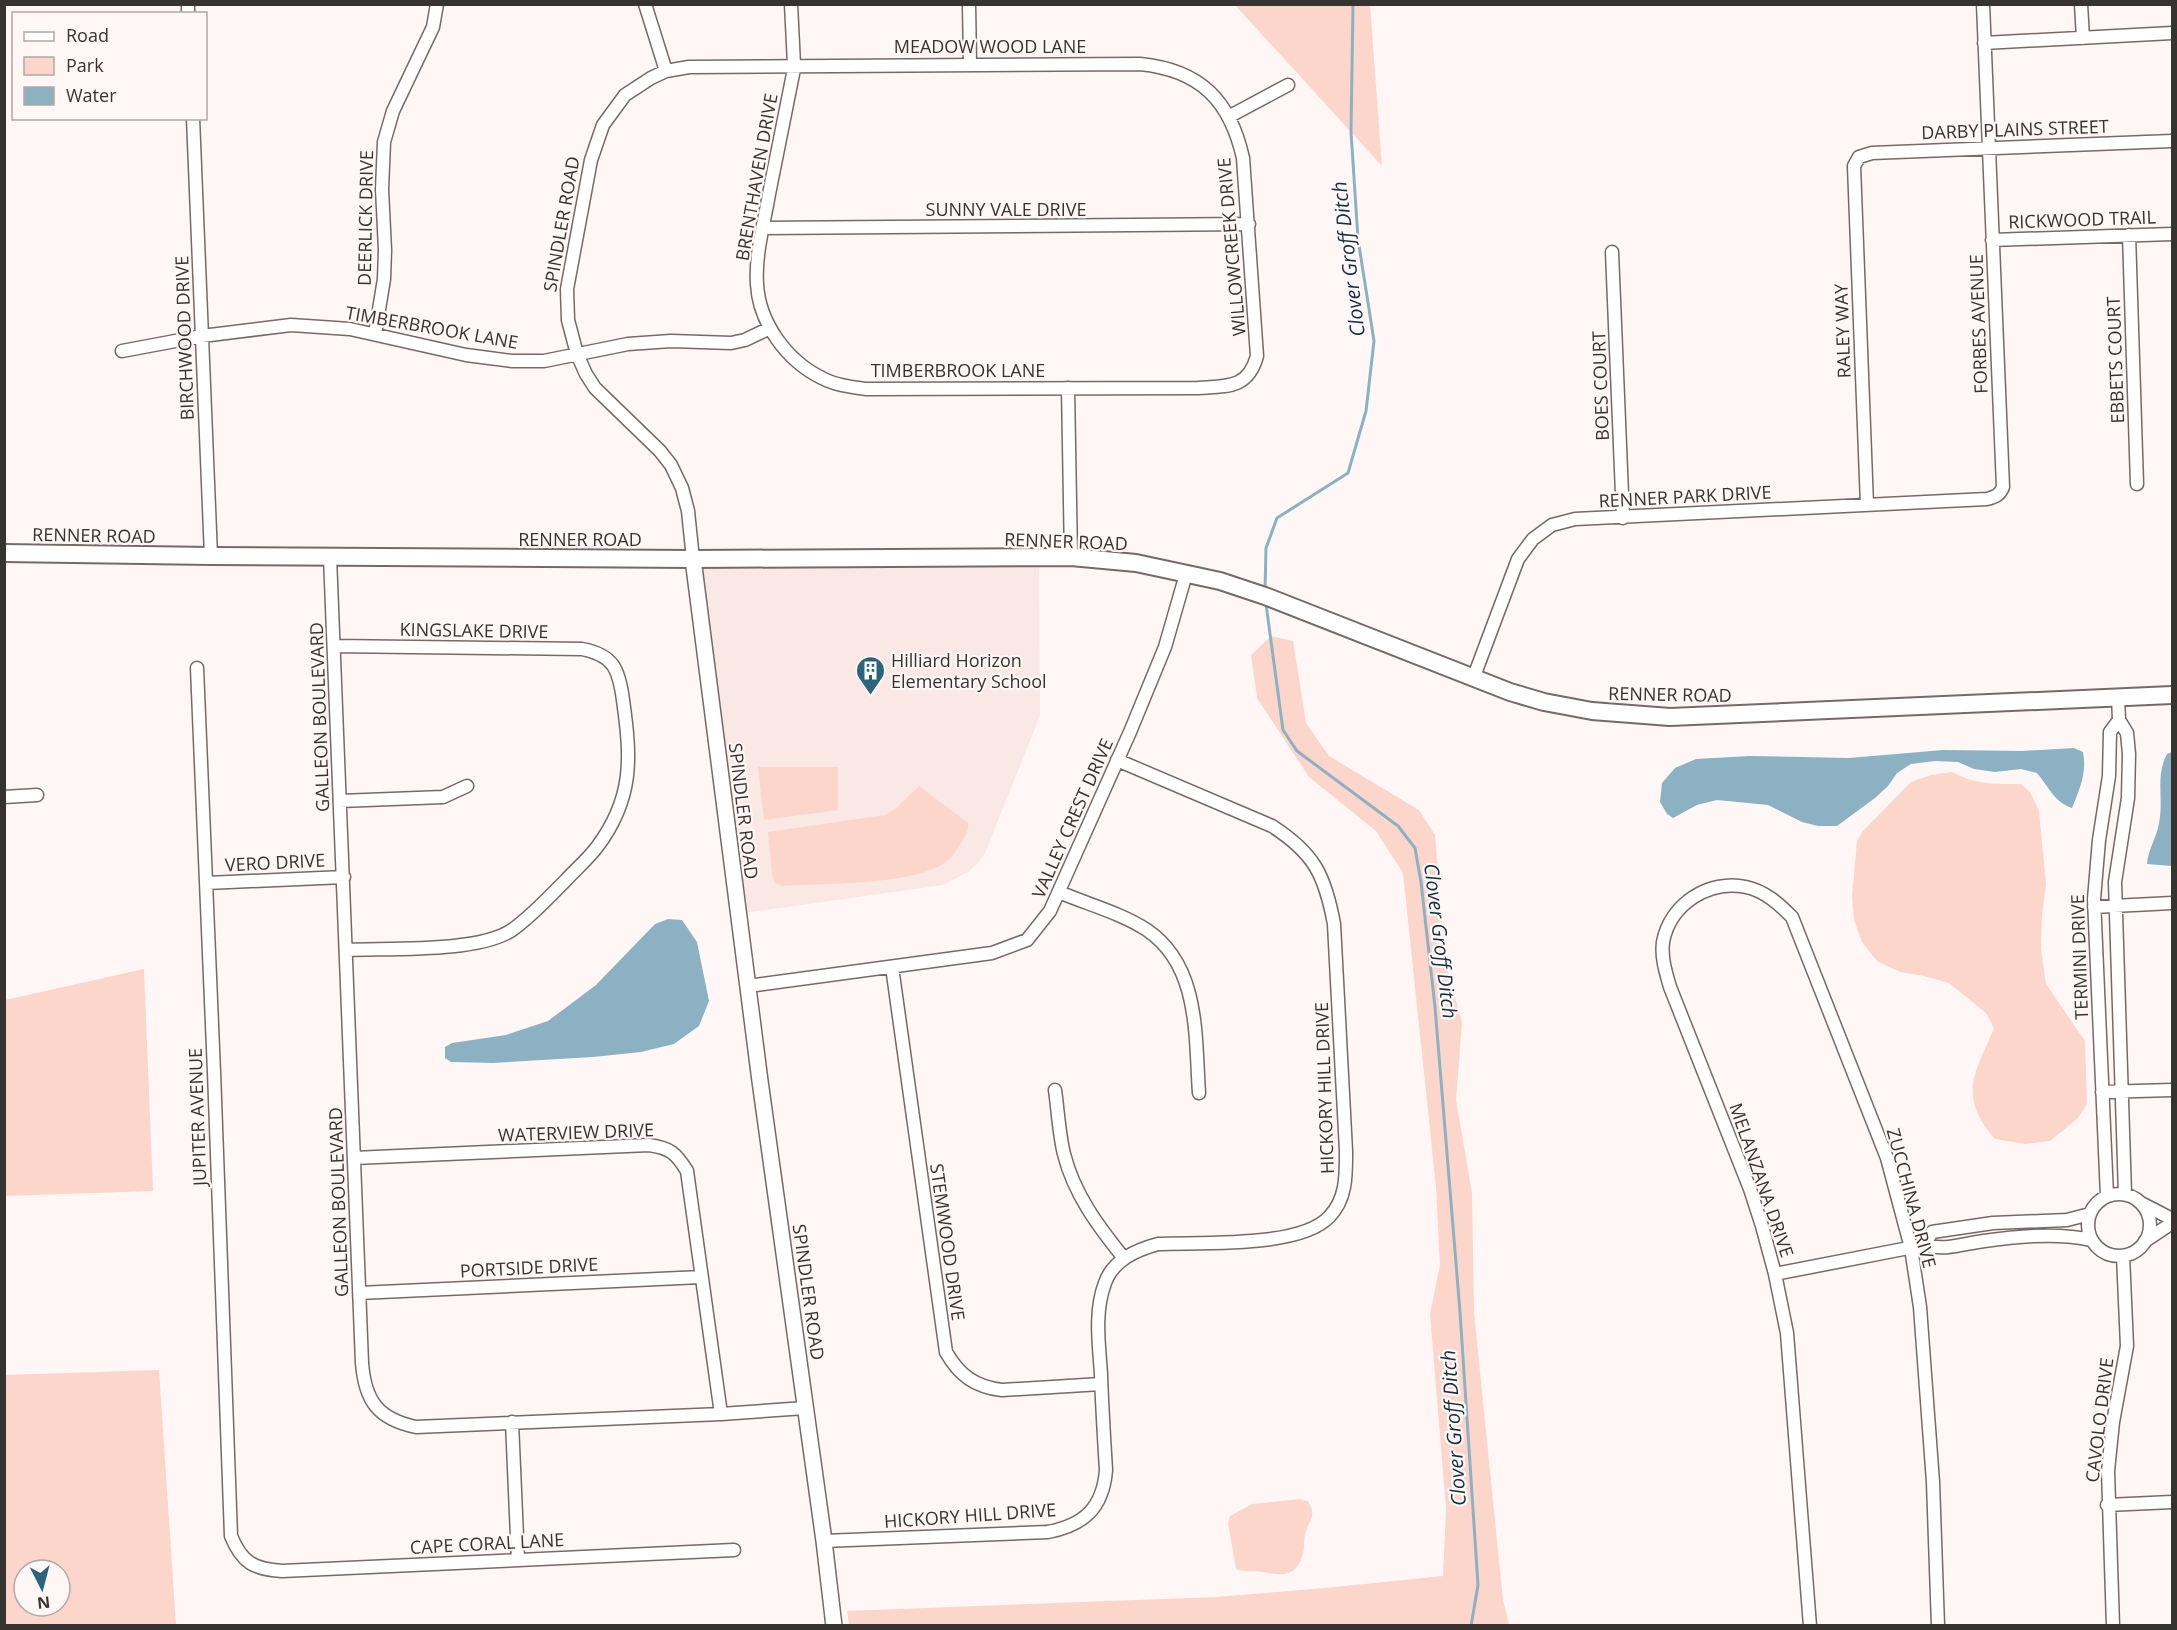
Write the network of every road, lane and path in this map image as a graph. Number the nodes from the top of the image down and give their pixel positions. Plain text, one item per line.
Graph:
1 (437, 4) edge
2 (645, 4) edge
3 (791, 4) edge
4 (969, 4) edge
5 (1983, 4) edge
6 (2082, 4) edge
7 (2172, 33) edge
8 (2083, 38) junction
9 (1984, 43) junction
10 (970, 64) junction
11 (794, 65) junction
12 (666, 71) junction
13 (1288, 85) dead end
14 (1230, 116) junction
15 (193, 120) edge
16 (2172, 141) edge
17 (1988, 149) junction
18 (1859, 157) joint
19 (1249, 224) junction
20 (763, 228) junction
21 (2172, 234) edge
22 (2129, 235) junction
23 (1992, 240) junction
24 (1612, 252) dead end
25 (770, 328) junction
26 (375, 334) junction
27 (202, 336) junction
28 (122, 351) dead end
29 (577, 354) junction
30 (1248, 376) joint
31 (1068, 388) junction
32 (2137, 484) dead end
33 (1998, 496) joint
34 (1867, 505) junction
35 (1623, 518) junction
36 (4, 552) edge
37 (211, 556) junction
38 (330, 557) junction
39 (1071, 557) junction
40 (693, 559) junction
41 (1186, 574) junction
42 (334, 646) junction
43 (197, 668) dead end
44 (1473, 680) junction
45 (2172, 695) edge
46 (2118, 697) junction
47 (2119, 720) junction
48 (1118, 760) junction
49 (467, 786) dead end
50 (37, 795) dead end
51 (4, 797) edge
52 (340, 801) junction
53 (344, 877) junction
54 (207, 883) junction
55 (1059, 892) junction
56 (1684, 903) joint
57 (2172, 903) edge
58 (2116, 905) junction
59 (2094, 907) junction
60 (346, 950) junction
61 (892, 967) junction
62 (748, 986) junction
63 (1055, 1090) dead end
64 (2172, 1090) edge
65 (2122, 1091) junction
66 (2102, 1092) junction
67 (1199, 1093) dead end
68 (354, 1158) junction
69 (2126, 1194) junction
70 (2107, 1196) junction
71 (2141, 1203) junction
72 (2090, 1214) junction
73 (2172, 1221) edge
74 (2091, 1240) junction
75 (2145, 1241) junction
76 (1917, 1246) junction
77 (2123, 1256) junction
78 (1124, 1257) junction
79 (1775, 1274) junction
80 (701, 1276) junction
81 (359, 1293) junction
82 (1101, 1384) junction
83 (805, 1408) junction
84 (721, 1414) junction
85 (512, 1422) junction
86 (2172, 1502) edge
87 (2108, 1505) junction
88 (824, 1541) junction
89 (734, 1550) dead end
90 (245, 1560) joint
91 (518, 1560) junction
92 (834, 1626) edge
93 (1810, 1626) edge
94 (1938, 1626) edge
95 (2113, 1626) edge

1 - 26 street, DEERLICK DRIVE
2 - 12 street
3 - 11 street, BRENTHAVEN DRIVE
4 - 10 street
5 - 9 street, FORBES AVENUE
6 - 8 street
7 - 8 street
8 - 9 street
9 - 17 street, FORBES AVENUE
10 - 11 street, MEADOW WOOD LANE
10 - 14 street, MEADOW WOOD LANE
11 - 12 street, MEADOW WOOD LANE
11 - 20 street, BRENTHAVEN DRIVE
12 - 29 street, SPINDLER ROAD
13 - 14 street
14 - 19 street, WILLOWCREEK DRIVE
15 - 27 street, BIRCHWOOD DRIVE
16 - 17 street, DARBY PLAINS STREET
17 - 18 street, DARBY PLAINS STREET
17 - 23 street, FORBES AVENUE
18 - 34 street, RALEY WAY
19 - 20 street, SUNNY VALE DRIVE
19 - 30 street, WILLOWCREEK DRIVE
20 - 25 street, BRENTHAVEN DRIVE
21 - 22 street, RICKWOOD TRAIL
22 - 23 street, RICKWOOD TRAIL
22 - 32 street, EBBETS COURT
23 - 33 street, FORBES AVENUE
24 - 35 street, BOES COURT
25 - 29 street, TIMBERBROOK LANE
25 - 31 street, TIMBERBROOK LANE
26 - 27 street, TIMBERBROOK LANE
26 - 29 street, TIMBERBROOK LANE
27 - 28 street, TIMBERBROOK LANE
27 - 37 street, BIRCHWOOD DRIVE
29 - 40 street, SPINDLER ROAD
30 - 31 street, TIMBERBROOK LANE
31 - 39 street
33 - 34 street, RENNER PARK DRIVE
34 - 35 street, RENNER PARK DRIVE
35 - 44 street, RENNER PARK DRIVE
36 - 37 main road, RENNER ROAD
37 - 38 main road, RENNER ROAD
38 - 40 main road, RENNER ROAD
38 - 42 street, GALLEON BOULEVARD
39 - 40 main road, RENNER ROAD
39 - 41 main road, RENNER ROAD
40 - 62 street, SPINDLER ROAD
41 - 44 main road, RENNER ROAD
41 - 48 street, VALLEY CREST DRIVE
42 - 52 street, GALLEON BOULEVARD
42 - 60 street, KINGSLAKE DRIVE
43 - 54 street, JUPITER AVENUE
44 - 46 main road, RENNER ROAD
45 - 46 main road, RENNER ROAD
46 - 47 street, TERMINI DRIVE
47 - 58 street, TERMINI DRIVE
47 - 59 street, TERMINI DRIVE
48 - 55 street, VALLEY CREST DRIVE
48 - 78 street, HICKORY HILL DRIVE
49 - 52 street
50 - 51 street
52 - 53 street, GALLEON BOULEVARD
53 - 54 street, VERO DRIVE
53 - 60 street, GALLEON BOULEVARD
54 - 90 street, JUPITER AVENUE
55 - 61 street, VALLEY CREST DRIVE
55 - 67 street
56 - 76 street, ZUCCHINA DRIVE
56 - 79 street, MELANZANA DRIVE
57 - 58 street
58 - 59 street
58 - 65 street, TERMINI DRIVE
59 - 66 street, TERMINI DRIVE
60 - 68 street, GALLEON BOULEVARD
61 - 62 street, VALLEY CREST DRIVE
61 - 82 street, STEMWOOD DRIVE
62 - 83 street, SPINDLER ROAD
63 - 78 street
64 - 65 street
65 - 66 street
65 - 69 street, TERMINI DRIVE
66 - 70 street, TERMINI DRIVE
68 - 80 street, WATERVIEW DRIVE
68 - 81 street, GALLEON BOULEVARD
69 - 70 street
69 - 71 street
70 - 72 street
71 - 73 street
71 - 75 street
72 - 74 street
72 - 76 street
73 - 75 street
74 - 76 street
74 - 77 street
75 - 77 street
76 - 79 street
76 - 94 street, ZUCCHINA DRIVE
77 - 87 street, CAVOLO DRIVE
78 - 82 street, HICKORY HILL DRIVE
79 - 93 street, MELANZANA DRIVE
80 - 81 street, PORTSIDE DRIVE
80 - 84 street, WATERVIEW DRIVE
81 - 85 street, GALLEON BOULEVARD
82 - 88 street, HICKORY HILL DRIVE
83 - 84 street, GALLEON BOULEVARD
83 - 88 street, SPINDLER ROAD
84 - 85 street, GALLEON BOULEVARD
85 - 91 street
86 - 87 street
87 - 95 street, CAVOLO DRIVE
88 - 92 street, SPINDLER ROAD
89 - 91 street, CAPE CORAL LANE
90 - 91 street, CAPE CORAL LANE

